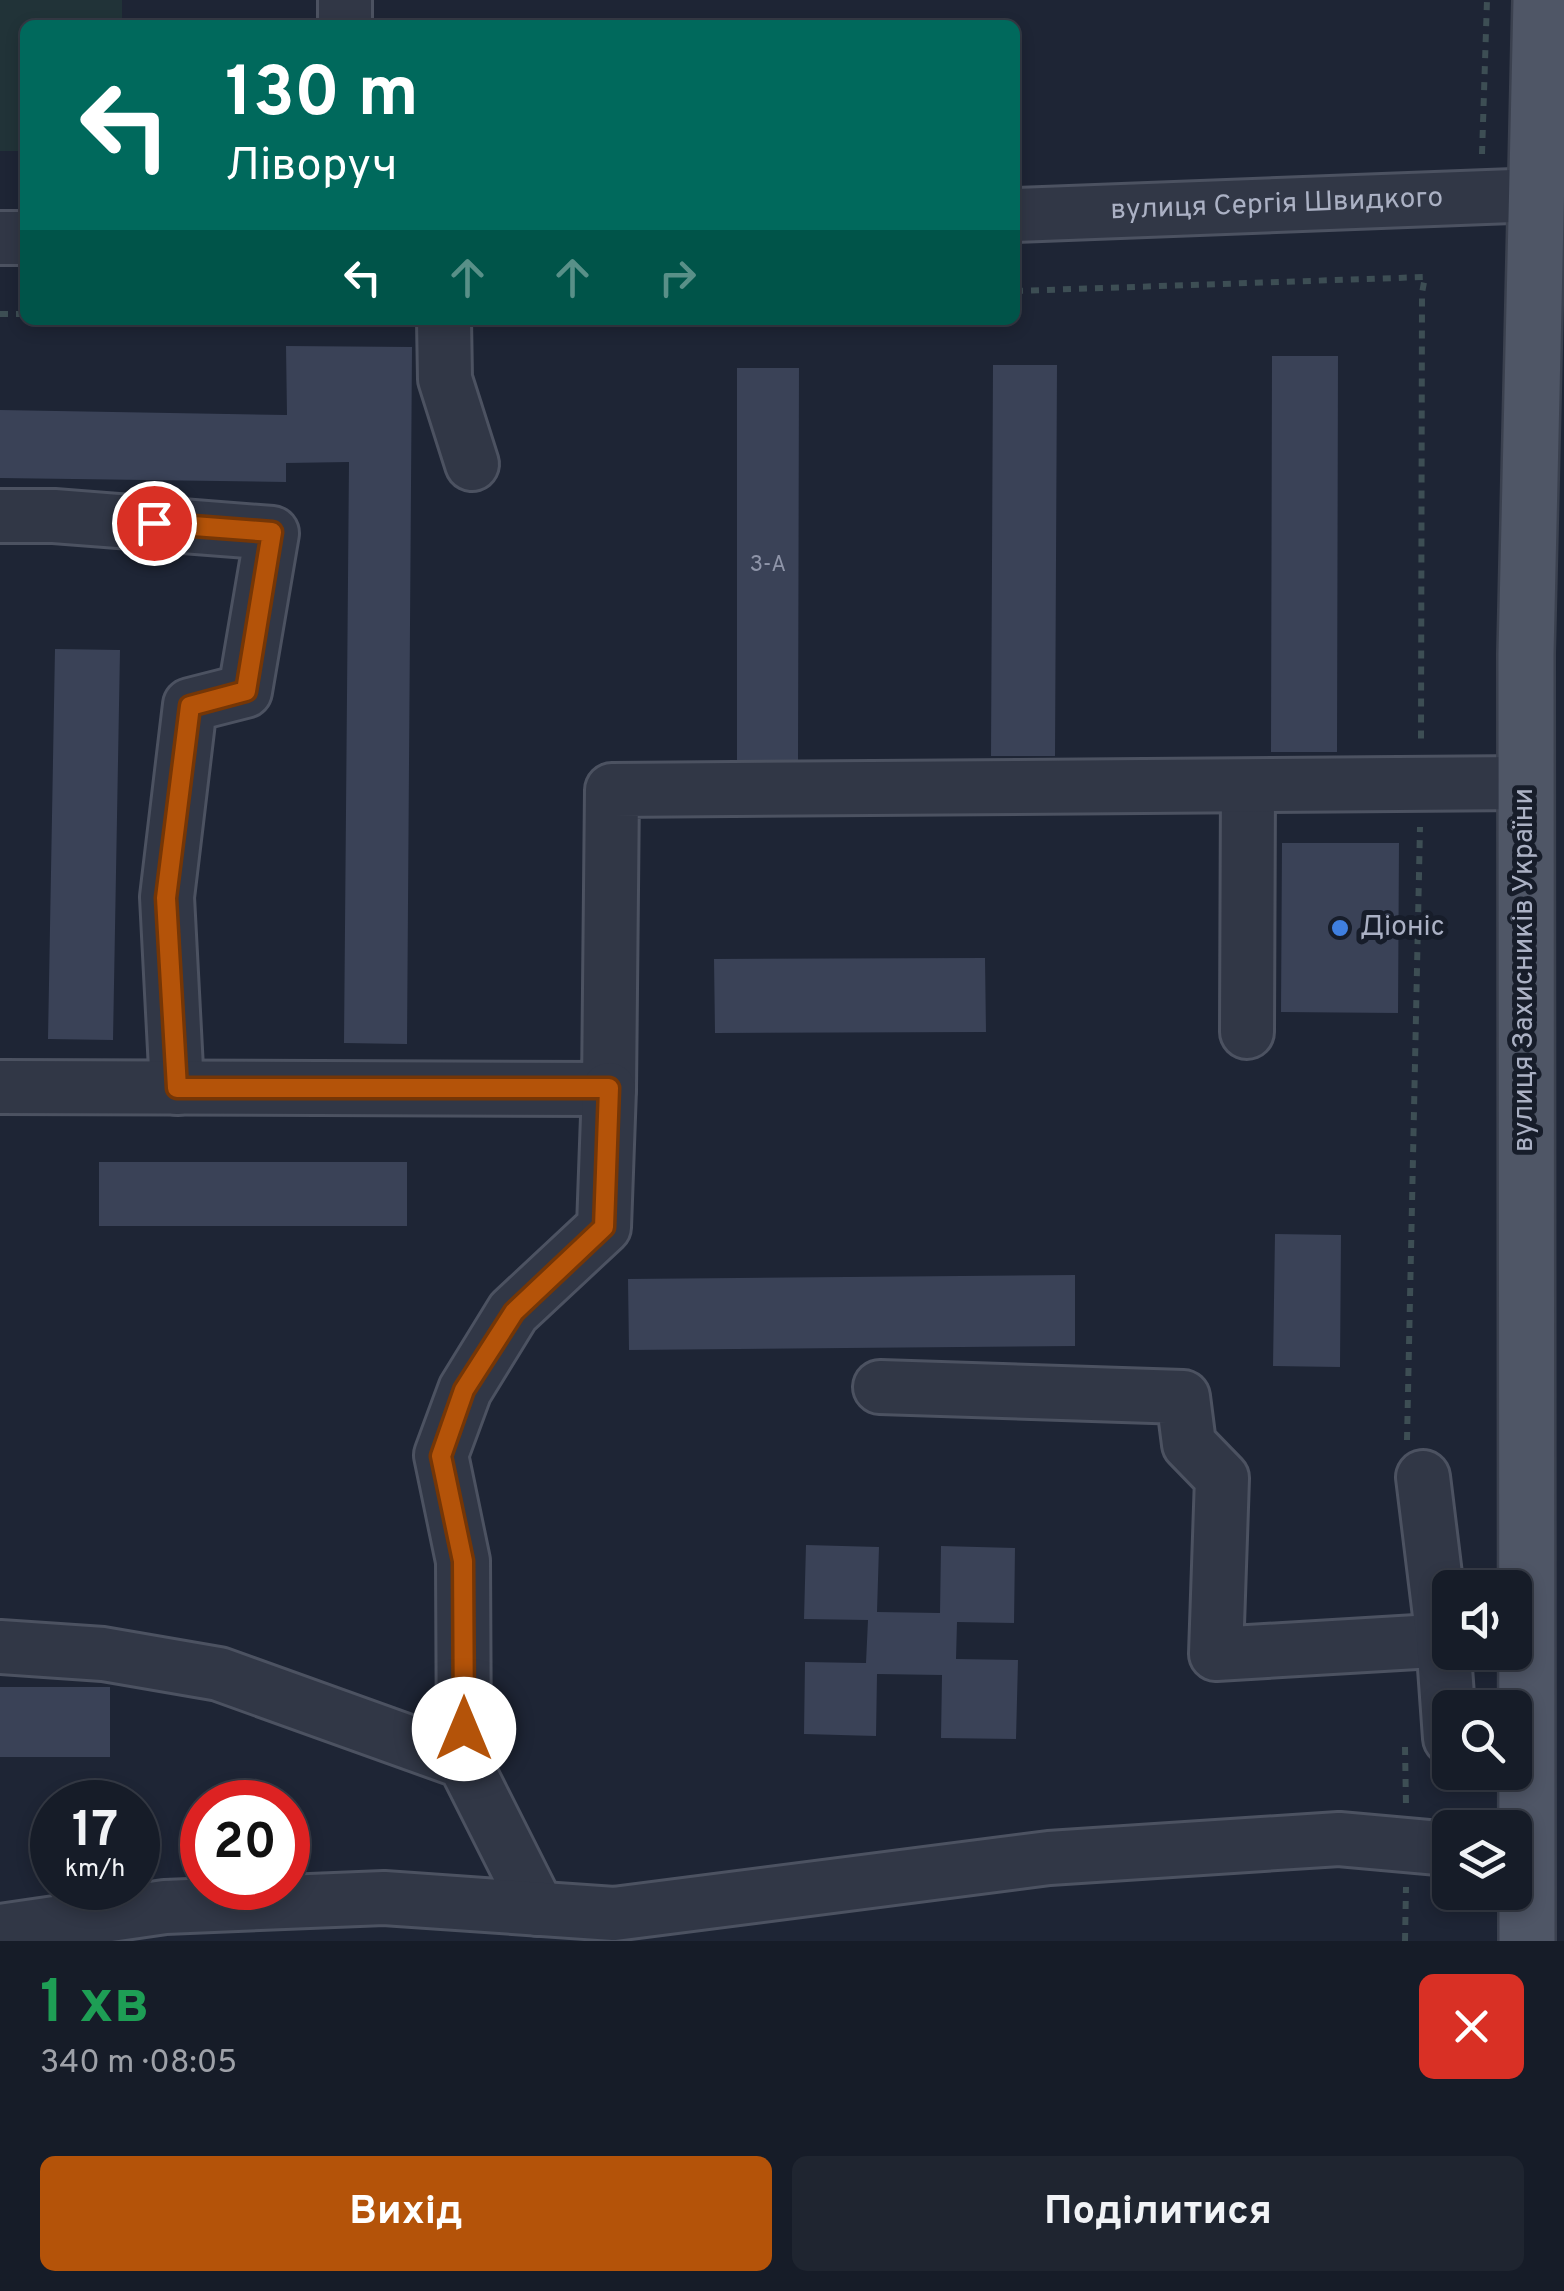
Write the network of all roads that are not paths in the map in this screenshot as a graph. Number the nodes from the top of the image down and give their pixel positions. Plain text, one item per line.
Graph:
1 (1548, 20) edge
2 (1538, 195) junction
3 (1020, 215) edge
4 (444, 325) edge
5 (472, 464) dead end
6 (0, 516) edge
7 (1526, 783) junction
8 (1248, 786) junction
9 (1247, 1032) dead end
10 (0, 1087) edge
11 (177, 1088) junction
12 (609, 1088) junction
13 (880, 1387) dead end
14 (1415, 1460) road end
15 (1434, 1570) edge
16 (1520, 1570) edge
17 (1432, 1641) edge
18 (0, 1647) edge
19 (1440, 1670) edge
20 (1427, 1736) edge
21 (464, 1762) junction
22 (1428, 1847) edge
23 (538, 1909) junction
24 (1525, 1910) edge
25 (614, 1927) edge
26 (0, 1931) edge
27 (1527, 1941) edge

1 - 2 main road, вулиця Захисників України
2 - 3 street, вулиця Сергія Швидкого
2 - 7 main road, вулиця Захисників України
4 - 5 street
6 - 11 street
7 - 8 street
7 - 16 main road, вулиця Захисників України
8 - 9 street
8 - 12 street
10 - 11 street
11 - 12 street
12 - 21 street
13 - 17 street
14 - 15 street
18 - 21 street
19 - 20 street
21 - 23 street
22 - 25 street
23 - 25 street
23 - 26 street
24 - 27 main road, вулиця Захисників України

